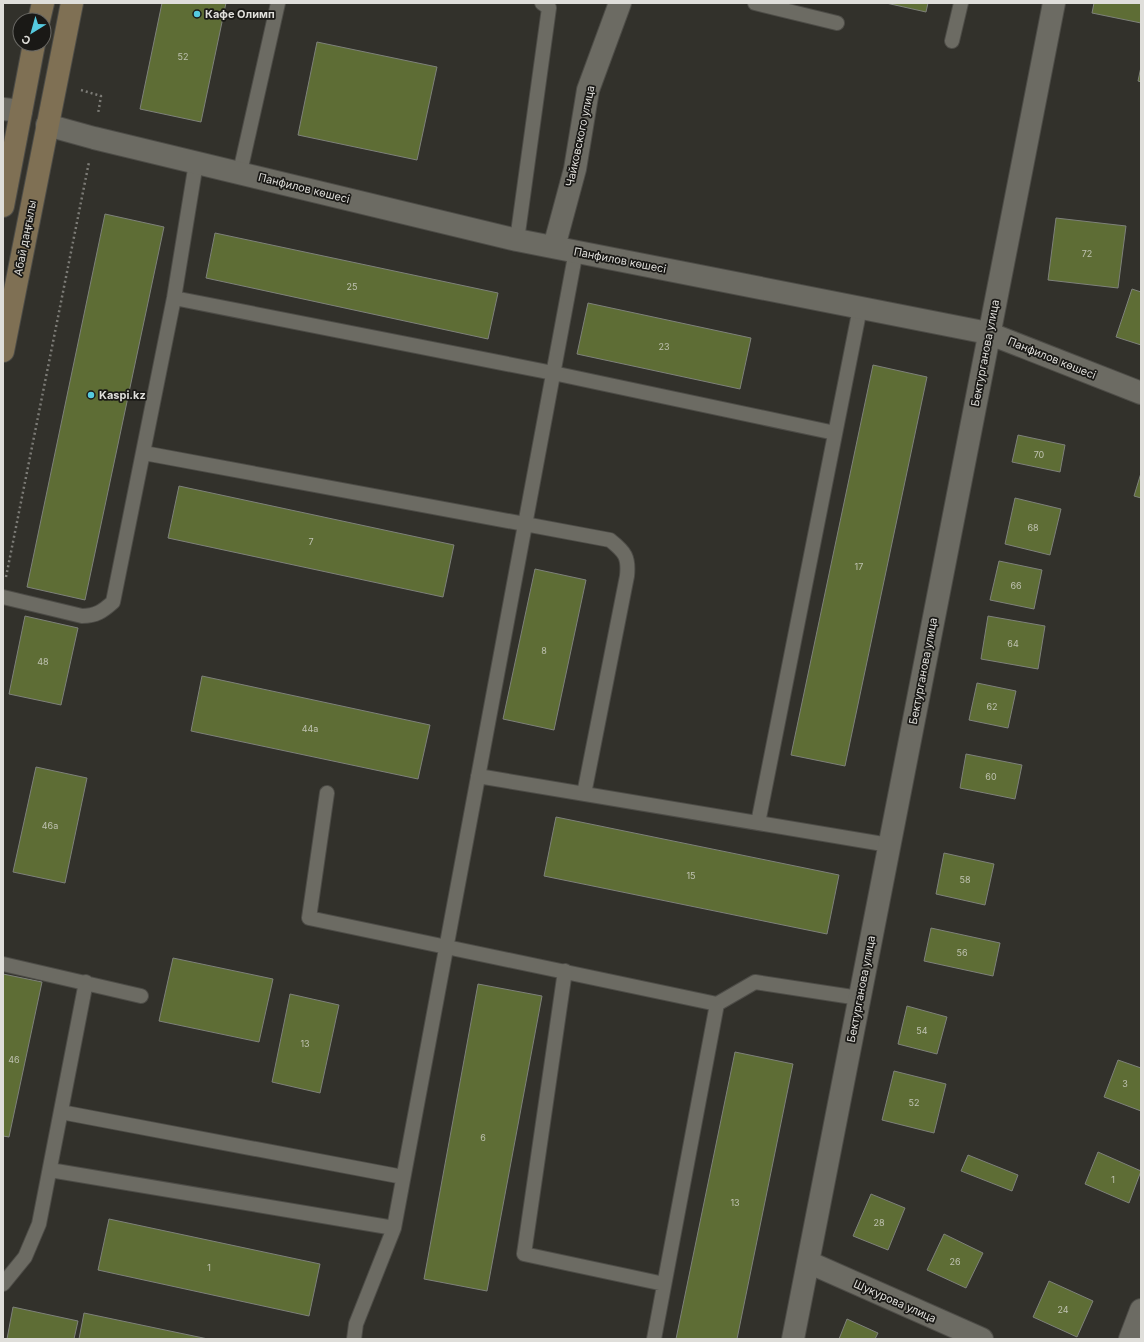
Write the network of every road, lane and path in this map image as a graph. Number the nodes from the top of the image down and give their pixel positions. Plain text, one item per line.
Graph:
1 (72, 3) edge
2 (278, 3) edge
3 (542, 3) edge
4 (620, 3) edge
5 (755, 3) edge
6 (961, 3) edge
7 (1054, 3) edge
8 (837, 23) dead end
9 (952, 41) dead end
10 (31, 52) edge
11 (56, 81) junction
12 (12, 110) edge
13 (47, 125) junction
14 (94, 138) junction
15 (196, 163) junction
16 (240, 172) junction
17 (3, 206) edge
18 (516, 240) junction
19 (554, 247) junction
20 (576, 252) junction
21 (174, 298) junction
22 (860, 308) junction
23 (988, 333) junction
24 (3, 351) edge
25 (553, 373) junction
26 (1141, 393) edge
27 (836, 433) junction
28 (144, 453) junction
29 (525, 523) junction
30 (4, 590) edge
31 (478, 776) junction
32 (327, 793) dead end
33 (584, 794) junction
34 (758, 823) junction
35 (889, 846) junction
36 (446, 946) junction
37 (3, 964) edge
38 (565, 971) junction
39 (86, 982) junction
40 (141, 996) dead end
41 (859, 998) junction
42 (717, 1004) junction
43 (61, 1112) junction
44 (50, 1170) junction
45 (403, 1177) junction
46 (394, 1228) junction
47 (808, 1262) junction
48 (3, 1284) edge
49 (664, 1284) junction
50 (1141, 1310) edge
51 (354, 1339) edge
52 (654, 1339) edge
53 (793, 1339) edge
54 (982, 1339) edge
55 (1130, 1339) edge

1 - 11 main road, Абай даңғылы
2 - 16 lane
3 - 18 lane
4 - 19 street, Чайковского улица
5 - 8 lane
6 - 9 lane
7 - 23 street, Бектурганова улица
10 - 12 main road
11 - 13 main road, Абай даңғылы
11 - 14 path
12 - 17 main road
13 - 14 street, Панфилов көшесі
13 - 24 main road, Абай даңғылы
14 - 15 street, Панфилов көшесі
14 - 30 path
15 - 16 street, Панфилов көшесі
15 - 21 lane
16 - 18 street, Панфилов көшесі
18 - 19 street, Панфилов көшесі
19 - 20 street, Панфилов көшесі
20 - 22 street, Панфилов көшесі
20 - 25 lane
21 - 25 lane
21 - 28 lane
22 - 23 street, Панфилов көшесі
22 - 27 lane
23 - 26 street, Панфилов көшесі
23 - 35 street, Бектурганова улица
25 - 27 lane
25 - 29 lane
27 - 34 lane
28 - 29 lane
28 - 30 lane
29 - 31 lane
29 - 33 lane
31 - 33 lane
31 - 36 lane
32 - 36 lane
33 - 34 lane
34 - 35 lane
35 - 41 street, Бектурганова улица
36 - 38 lane
36 - 45 lane
37 - 39 lane
38 - 42 lane
38 - 49 lane
39 - 40 lane
39 - 43 lane
41 - 42 lane
41 - 47 street, Бектурганова улица
42 - 49 lane
43 - 44 lane
43 - 45 lane
44 - 46 lane
44 - 48 lane
45 - 46 lane
46 - 51 lane
47 - 53 street, Бектурганова улица
47 - 54 street, Шукурова улица
49 - 52 lane
50 - 55 street

